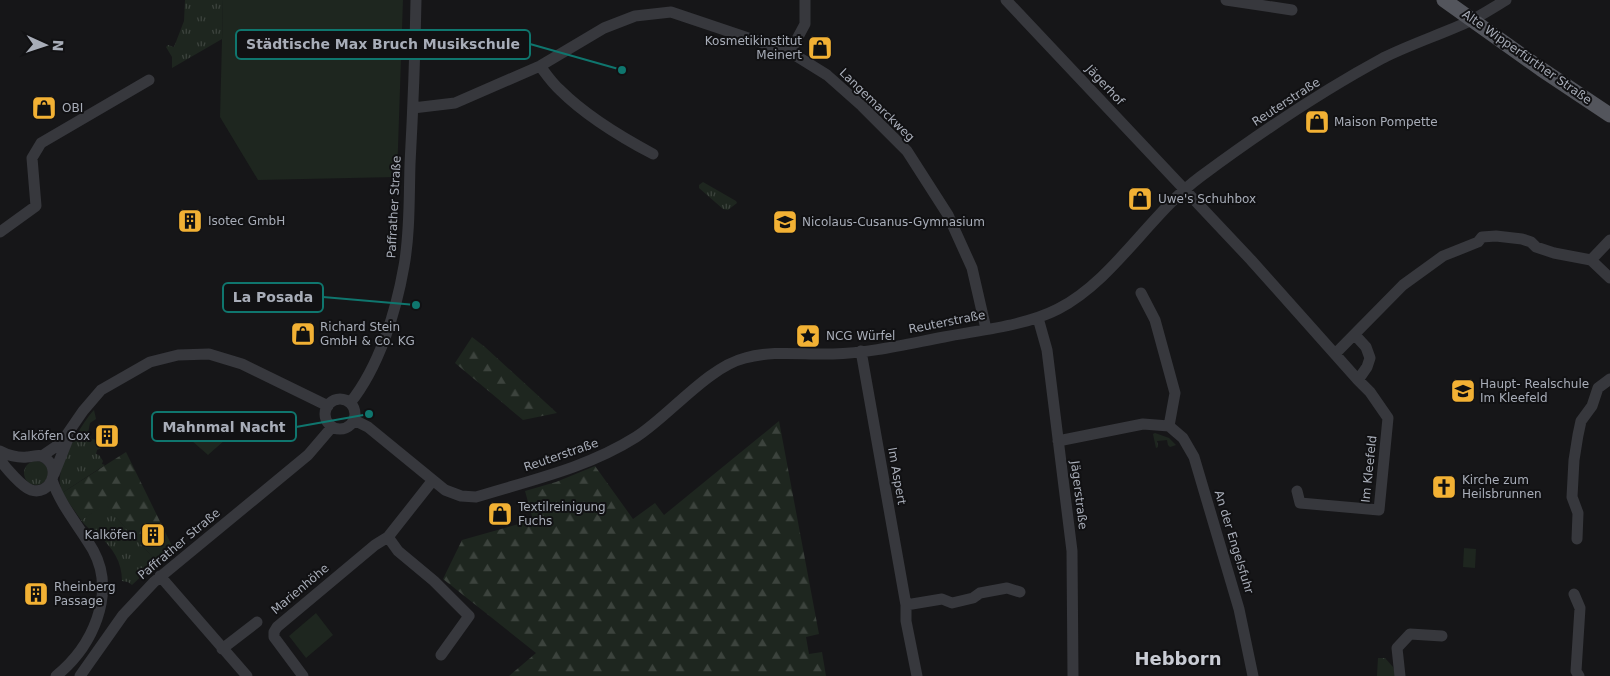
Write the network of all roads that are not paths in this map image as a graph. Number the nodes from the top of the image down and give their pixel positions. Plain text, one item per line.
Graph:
1 (416, 0) edge
2 (805, 0) edge
3 (1006, 0) edge
4 (1226, 0) edge
5 (1444, 0) edge
6 (1506, 0) edge
7 (672, 6) edge
8 (1292, 10) dead end
9 (1473, 20) junction
10 (790, 52) junction
11 (540, 66) junction
12 (149, 80) dead end
13 (413, 108) junction
14 (1610, 115) edge
15 (653, 154) dead end
16 (1184, 190) junction
17 (0, 232) edge
18 (1610, 240) edge
19 (1591, 260) junction
20 (1610, 278) edge
21 (1141, 293) dead end
22 (1038, 318) junction
23 (986, 329) junction
24 (1355, 335) junction
25 (861, 351) junction
26 (1335, 354) junction
27 (1610, 379) edge
28 (1358, 380) junction
29 (350, 403) junction
30 (328, 406) junction
31 (76, 420) junction
32 (354, 420) junction
33 (1169, 426) junction
34 (332, 427) junction
35 (1058, 441) junction
36 (0, 451) edge
37 (42, 456) junction
38 (27, 457) junction
39 (0, 460) edge
40 (53, 477) junction
41 (433, 480) junction
42 (20, 481) junction
43 (40, 490) junction
44 (1297, 491) dead end
45 (77, 526) junction
46 (388, 536) junction
47 (1577, 539) dead end
48 (160, 576) junction
49 (1020, 592) dead end
50 (1574, 594) dead end
51 (906, 606) junction
52 (257, 622) dead end
53 (1442, 636) dead end
54 (222, 649) junction
55 (441, 655) dead end
56 (56, 676) edge
57 (80, 676) edge
58 (247, 676) edge
59 (303, 676) edge
60 (916, 676) edge
61 (1073, 676) edge
62 (1253, 676) edge
63 (1400, 676) edge
64 (1579, 676) edge

1 - 13 street, Paffrather Straße
2 - 10 street
3 - 16 street, Jägerhof
4 - 8 street
5 - 9 main road, Alte Wipperfürther Straße
6 - 9 street, Reuterstraße
7 - 10 street, Langemarckweg
7 - 11 street, Langemarckweg
9 - 14 main road, Alte Wipperfürther Straße
9 - 16 street, Reuterstraße
10 - 23 street, Langemarckweg
11 - 13 street, Langemarckweg
11 - 15 street
12 - 17 street
13 - 29 street, Paffrather Straße
16 - 22 street, Reuterstraße
16 - 26 street, Im Kleefeld
18 - 19 street
19 - 20 street
19 - 24 street
21 - 33 street
22 - 23 street, Reuterstraße
22 - 35 street, Jägerstraße
23 - 25 street, Reuterstraße
24 - 26 street
24 - 28 street
25 - 41 street, Reuterstraße
25 - 51 street, Im Aspert
26 - 28 street, Im Kleefeld
27 - 47 street
28 - 44 street, Im Kleefeld
29 - 30 street
29 - 32 street
30 - 31 street
30 - 34 street
31 - 37 street
31 - 40 street
32 - 34 street
32 - 41 street, Reuterstraße
33 - 35 street
33 - 62 street, An der Engelsfuhr
34 - 48 street, Paffrather Straße
35 - 61 street, Jägerstraße
36 - 38 street
37 - 38 street
37 - 40 street
38 - 42 street
39 - 42 street
40 - 43 street
40 - 45 street
41 - 46 street, Marienhöhe
42 - 43 street
43 - 45 street
45 - 56 street
46 - 55 street
46 - 59 street, Marienhöhe
48 - 54 street
48 - 57 street, Paffrather Straße
49 - 51 street
50 - 64 street
51 - 60 street, Im Aspert
52 - 54 street
53 - 63 street
54 - 58 street

